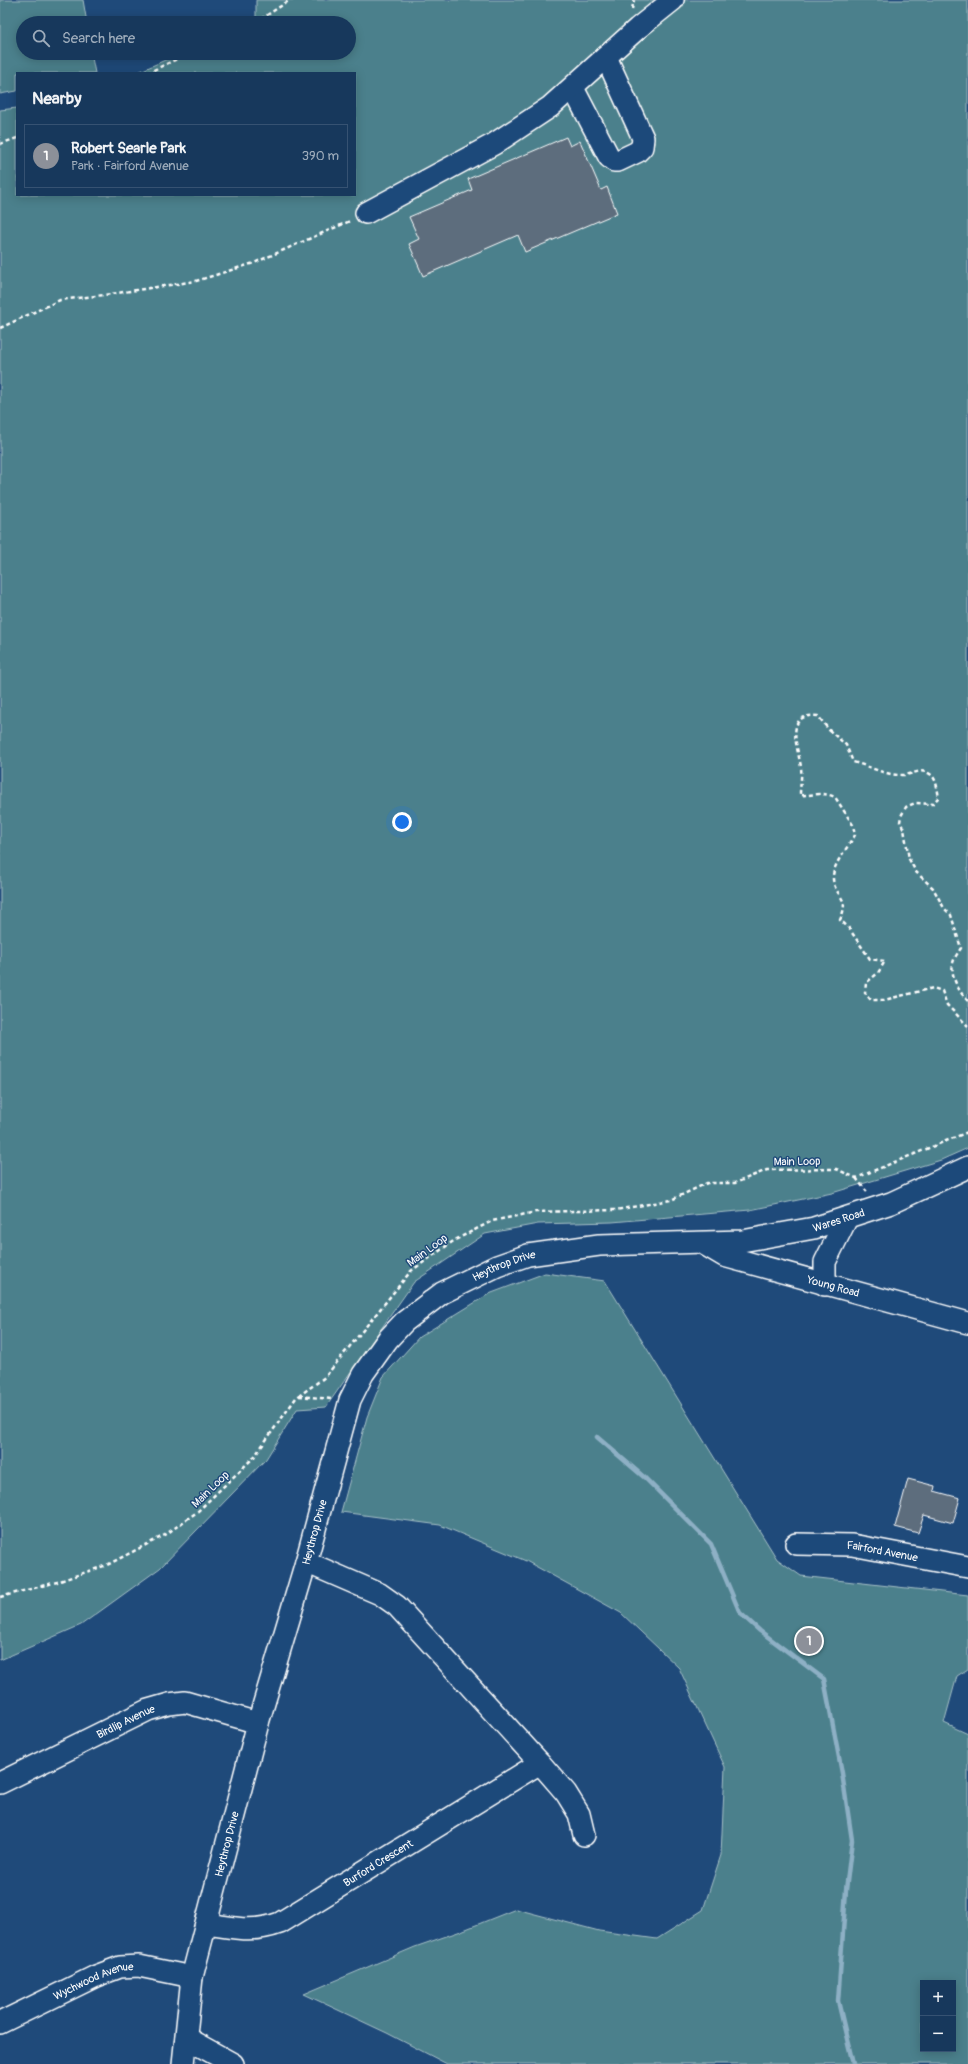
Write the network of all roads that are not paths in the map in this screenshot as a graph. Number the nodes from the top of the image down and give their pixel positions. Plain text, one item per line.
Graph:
1 (674, 0) edge
2 (606, 57) junction
3 (573, 88) junction
4 (366, 213) road end
5 (968, 1167) edge
6 (847, 1218) junction
7 (701, 1243) junction
8 (825, 1284) junction
9 (968, 1323) edge
10 (796, 1544) dead end
11 (306, 1562) junction
12 (968, 1567) edge
13 (258, 1723) junction
14 (540, 1763) junction
15 (0, 1783) edge
16 (584, 1835) dead end
17 (207, 1924) junction
18 (192, 1977) junction
19 (0, 2023) edge
20 (186, 2038) junction
21 (183, 2064) edge
22 (233, 2064) edge

1 - 2 street
2 - 3 street
2 - 3 street
3 - 4 street
5 - 6 street, Wares Road
6 - 7 street, Wares Road
6 - 8 street
7 - 8 street, Young Road
7 - 11 street, Heythrop Drive
8 - 9 street, Young Road
10 - 12 street, Fairford Avenue
11 - 13 street, Heythrop Drive
11 - 14 street
13 - 15 street, Birdlip Avenue
13 - 17 street, Heythrop Drive
14 - 16 street
14 - 17 street, Burford Crescent
17 - 18 street, Heythrop Drive
18 - 19 street, Wychwood Avenue
18 - 20 street, Heythrop Drive
20 - 21 street, Heythrop Drive
20 - 22 street

